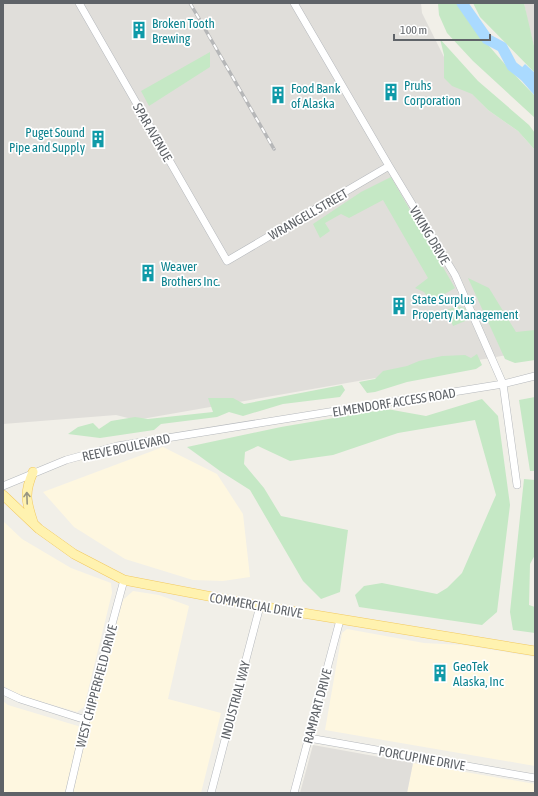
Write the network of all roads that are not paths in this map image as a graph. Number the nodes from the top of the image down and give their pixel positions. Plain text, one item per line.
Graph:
1 (79, 3) edge
2 (294, 3) edge
3 (389, 166) junction
4 (227, 261) joint
5 (535, 376) edge
6 (503, 384) junction
7 (253, 424) joint
8 (33, 472) junction
9 (3, 486) edge
10 (517, 486) dead end
11 (3, 495) edge
12 (33, 524) junction
13 (124, 580) junction
14 (260, 606) junction
15 (340, 620) junction
16 (535, 651) edge
17 (3, 691) edge
18 (86, 720) junction
19 (309, 738) junction
20 (535, 778) edge
21 (69, 793) edge
22 (211, 793) edge
23 (294, 793) edge

1 - 4 street, SPAR AVENUE
2 - 3 street, VIKING DRIVE
3 - 4 street, WRANGELL STREET
3 - 6 street, VIKING DRIVE
5 - 6 street, ELMENDORF ACCESS ROAD
6 - 7 street, ELMENDORF ACCESS ROAD
6 - 10 street, VIKING DRIVE
7 - 8 street, REEVE BOULEVARD
8 - 9 street, REEVE BOULEVARD
12 -> 8 main road
11 - 12 main road, COMMERCIAL DRIVE
12 - 13 main road, COMMERCIAL DRIVE
13 - 14 main road, COMMERCIAL DRIVE
13 - 18 street, WEST CHIPPERFIELD DRIVE
14 - 15 main road, COMMERCIAL DRIVE
14 - 22 street, INDUSTRIAL WAY
15 - 16 main road, COMMERCIAL DRIVE
15 - 19 street, RAMPART DRIVE
17 - 18 street
18 - 21 street, WEST CHIPPERFIELD DRIVE
19 - 20 street, PORCUPINE DRIVE
19 - 23 street, RAMPART DRIVE

